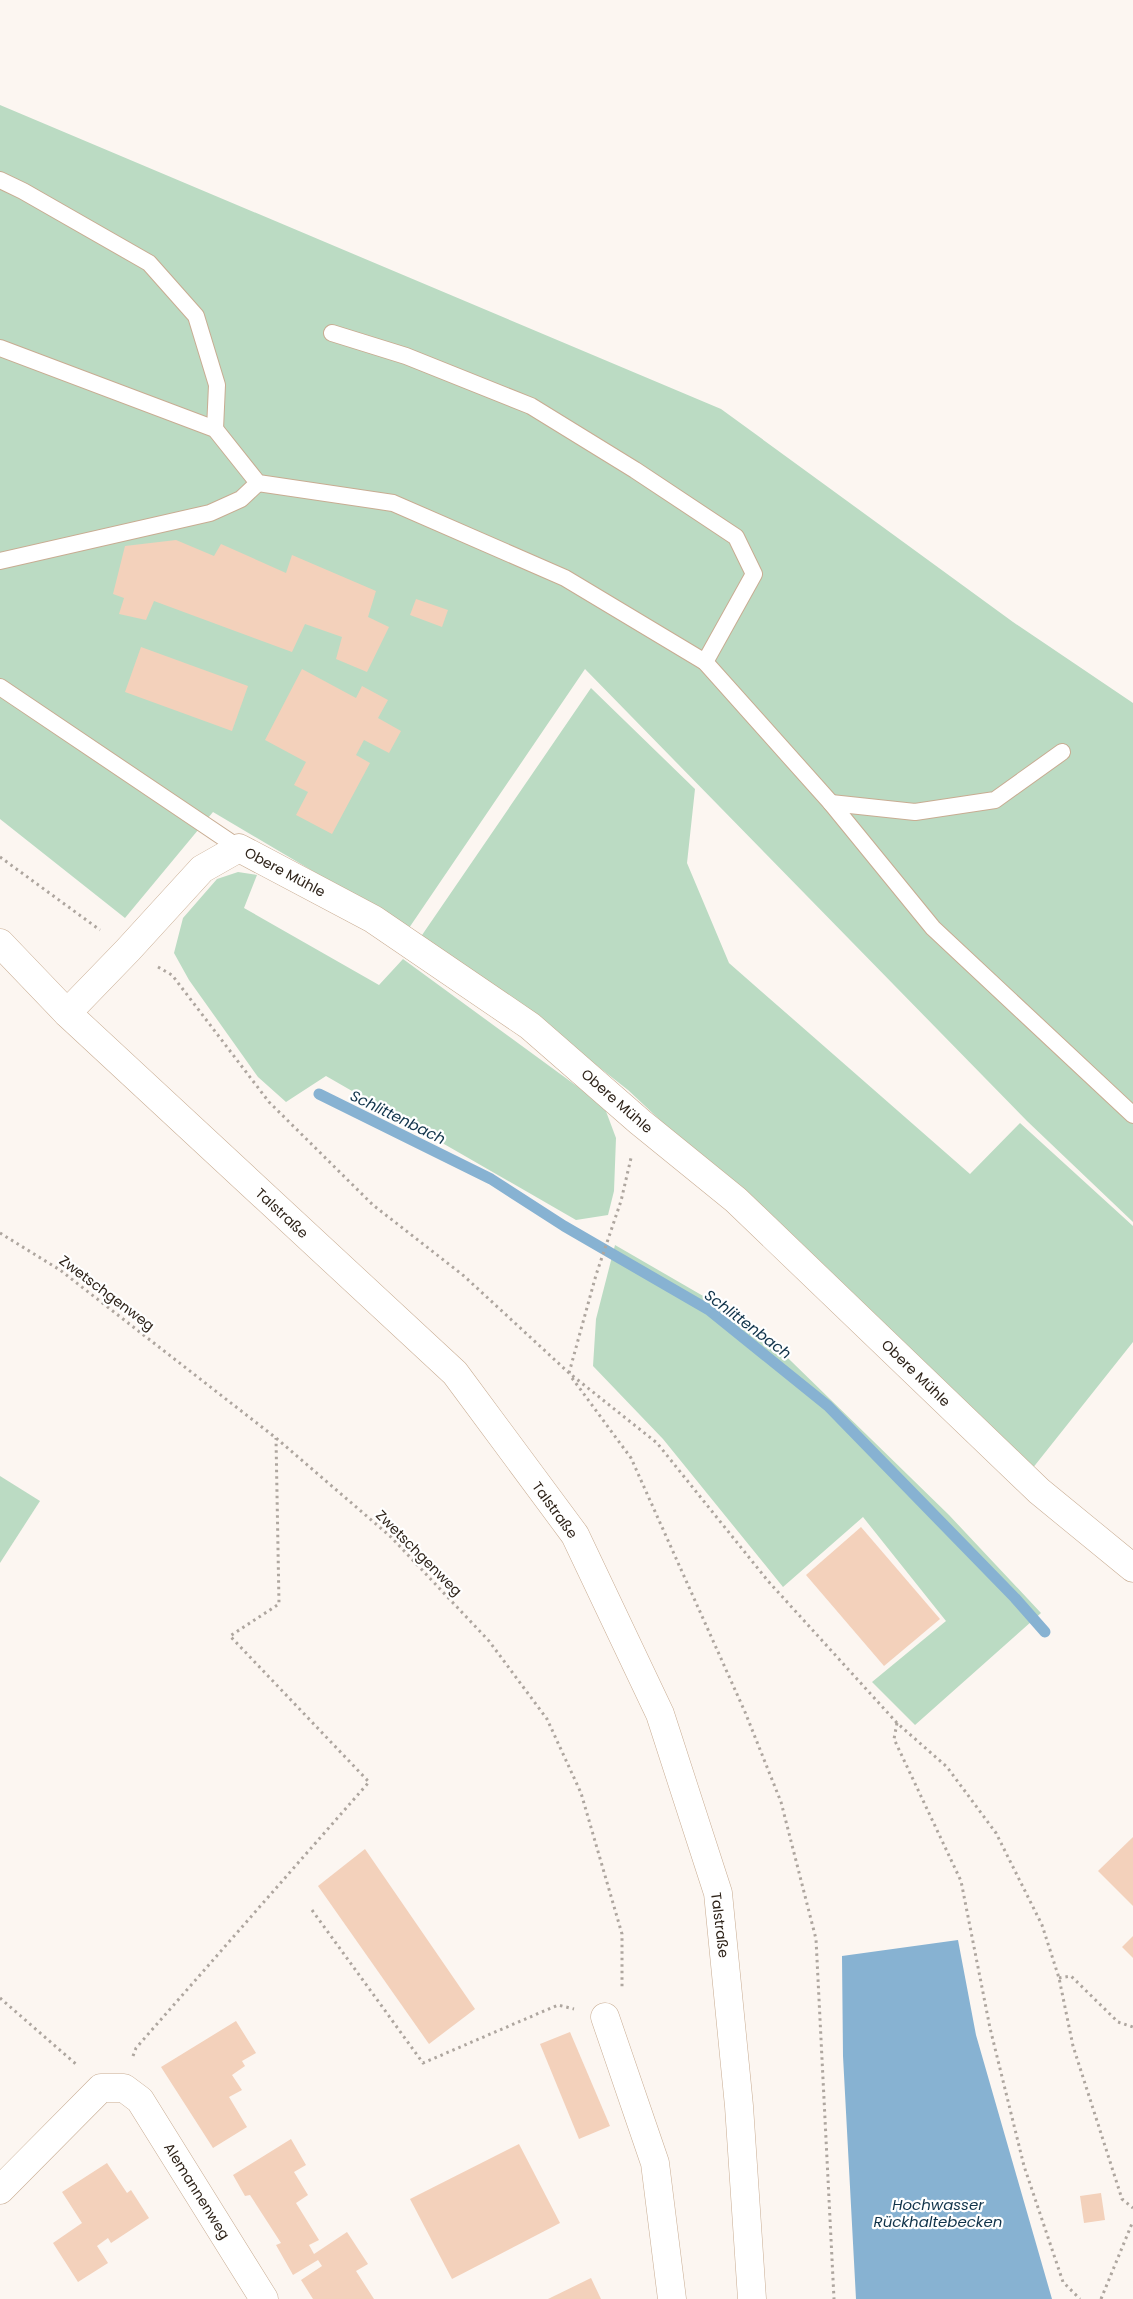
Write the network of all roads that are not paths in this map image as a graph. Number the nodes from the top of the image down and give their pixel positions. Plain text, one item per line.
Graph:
1 (0, 180) edge
2 (332, 333) dead end
3 (0, 348) edge
4 (215, 429) junction
5 (258, 483) junction
6 (0, 561) edge
7 (705, 662) junction
8 (0, 687) edge
9 (1062, 752) dead end
10 (831, 803) junction
11 (239, 848) junction
12 (0, 943) edge
13 (67, 1013) junction
14 (1133, 1115) edge
15 (1133, 1568) edge
16 (605, 2017) road end
17 (0, 2190) edge
18 (264, 2299) edge
19 (672, 2299) edge
20 (752, 2299) edge

1 - 4 lane
2 - 7 lane
3 - 4 lane
4 - 5 lane
5 - 6 lane
5 - 7 lane
7 - 10 lane
8 - 11 lane
9 - 10 lane
10 - 14 lane
11 - 13 street, Obere Mühle
11 - 15 street, Obere Mühle
12 - 13 street, Talstraße
13 - 20 street, Talstraße
16 - 19 street
17 - 18 street, Alemannenweg

